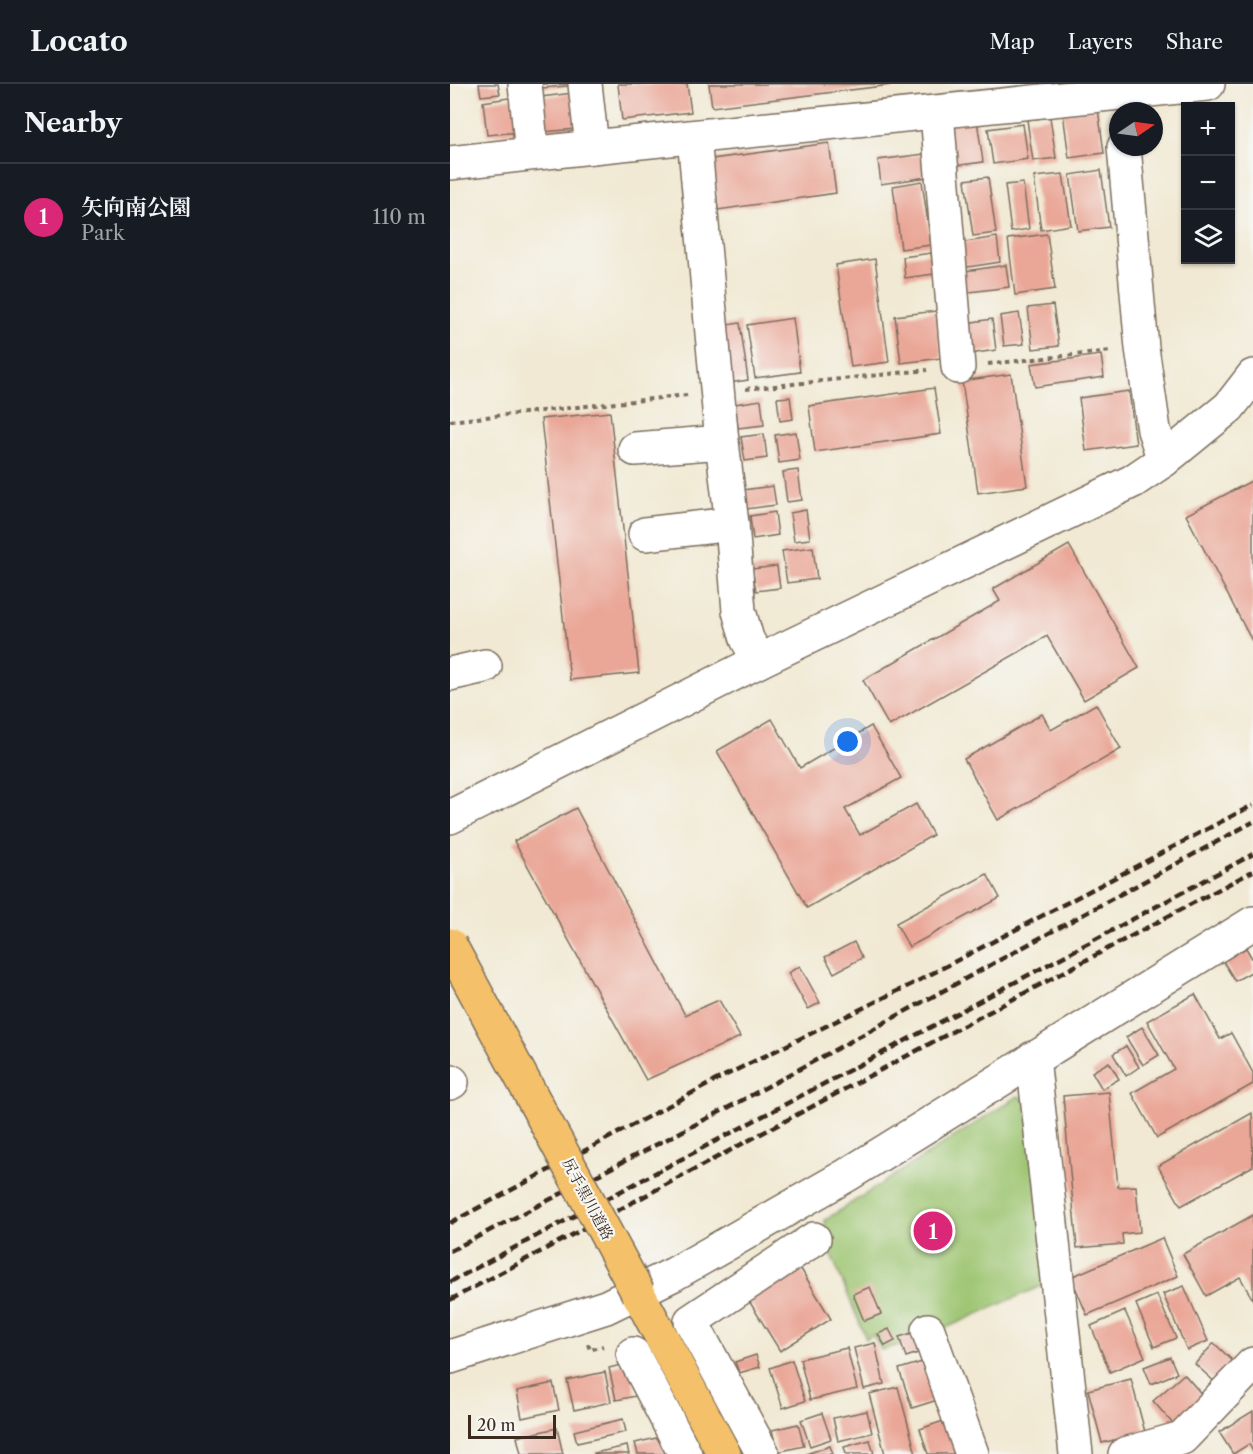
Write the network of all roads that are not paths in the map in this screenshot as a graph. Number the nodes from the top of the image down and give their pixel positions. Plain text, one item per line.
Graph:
1 (525, 84) edge
2 (585, 84) edge
3 (1208, 84) edge
4 (1119, 96) edge
5 (937, 113) junction
6 (694, 137) junction
7 (592, 147) junction
8 (532, 153) junction
9 (1125, 156) edge
10 (450, 163) edge
11 (958, 367) road end
12 (1253, 376) edge
13 (722, 442) junction
14 (635, 449) dead end
15 (1164, 460) junction
16 (732, 524) junction
17 (645, 534) dead end
18 (759, 661) junction
19 (485, 666) dead end
20 (450, 674) edge
21 (450, 817) edge
22 (1253, 923) edge
23 (450, 945) edge
24 (1033, 1058) junction
25 (814, 1239) dead end
26 (638, 1293) junction
27 (928, 1330) dead end
28 (633, 1354) dead end
29 (450, 1357) edge
30 (1253, 1364) edge
31 (685, 1454) edge
32 (724, 1454) edge
33 (763, 1454) edge
34 (972, 1454) edge
35 (1076, 1454) edge
36 (1125, 1454) edge

1 - 8 street
2 - 7 street
3 - 4 street
4 - 5 street
5 - 6 street
5 - 11 street
6 - 7 street
6 - 13 street
7 - 8 street
8 - 10 street
9 - 15 street
12 - 15 street
13 - 14 street
13 - 16 street
15 - 18 street
16 - 17 street
16 - 18 street
18 - 21 street
19 - 20 street
22 - 24 street
23 - 26 main road, 尻手黒川道路, bridge
24 - 26 street
24 - 35 street
25 - 33 street
26 - 29 street
26 - 32 main road, 尻手黒川道路
27 - 34 street
28 - 31 street
30 - 36 street

